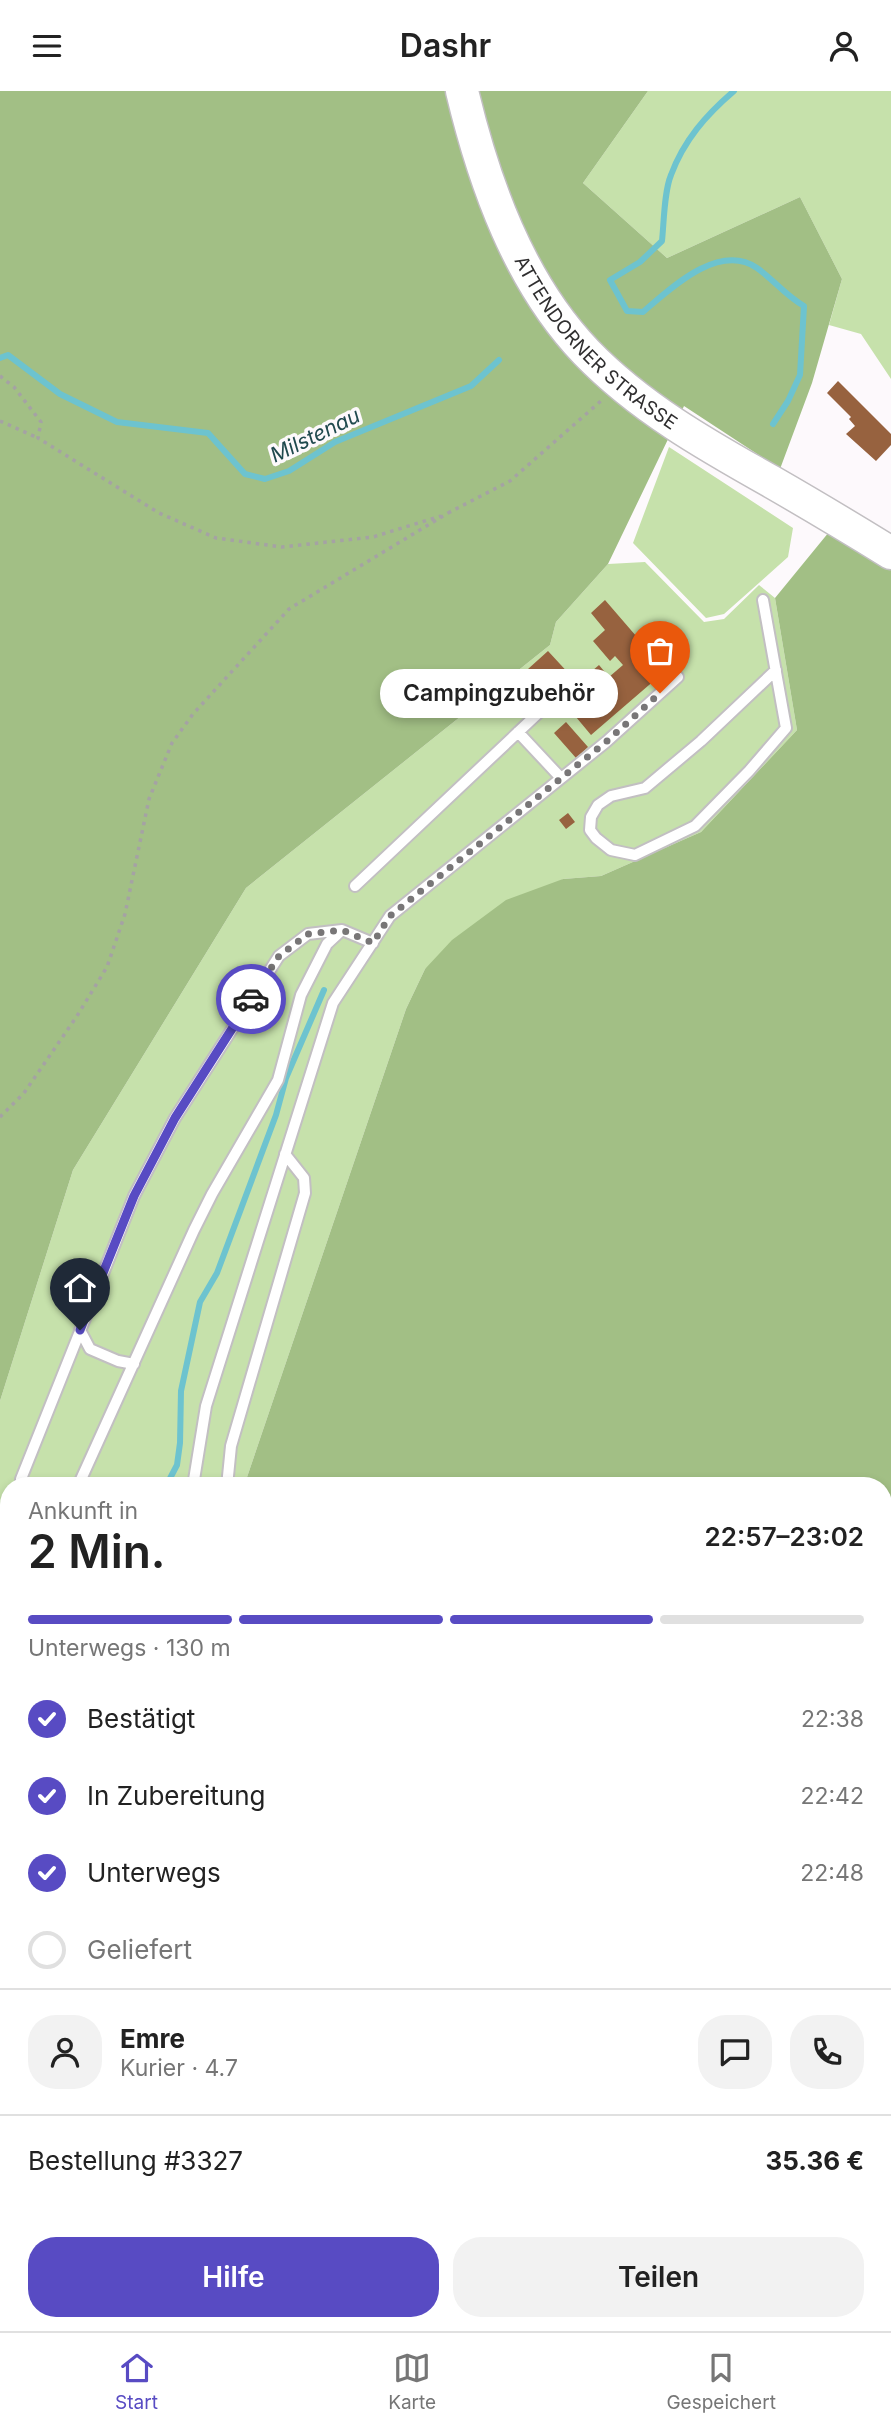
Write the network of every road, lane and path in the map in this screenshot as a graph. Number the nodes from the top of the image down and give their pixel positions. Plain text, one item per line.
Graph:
1 (462, 91) edge
2 (0, 376) edge
3 (618, 383) junction
4 (0, 421) edge
5 (38, 438) junction
6 (448, 513) junction
7 (891, 553) edge
8 (763, 600) dead end
9 (776, 670) junction
10 (678, 677) dead end
11 (549, 703) dead end
12 (518, 732) junction
13 (561, 778) junction
14 (355, 886) dead end
15 (342, 930) junction
16 (373, 943) junction
17 (0, 1117) edge
18 (285, 1154) junction
19 (80, 1330) junction
20 (134, 1364) junction
21 (22, 1477) edge
22 (82, 1477) edge
23 (194, 1477) edge
24 (228, 1477) edge

1 - 3 main road, ATTENDORNER STRASSE
2 - 5 path
3 - 6 path
3 - 7 main road, ATTENDORNER STRASSE
4 - 5 path
5 - 6 path
6 - 17 path
8 - 9 lane
9 - 9 lane
10 - 13 lane
11 - 12 lane
12 - 13 lane
12 - 14 lane
13 - 16 lane
15 - 16 lane
15 - 19 lane
15 - 20 lane
16 - 18 lane
18 - 23 lane
18 - 24 lane
19 - 20 lane
19 - 21 lane
20 - 22 lane

